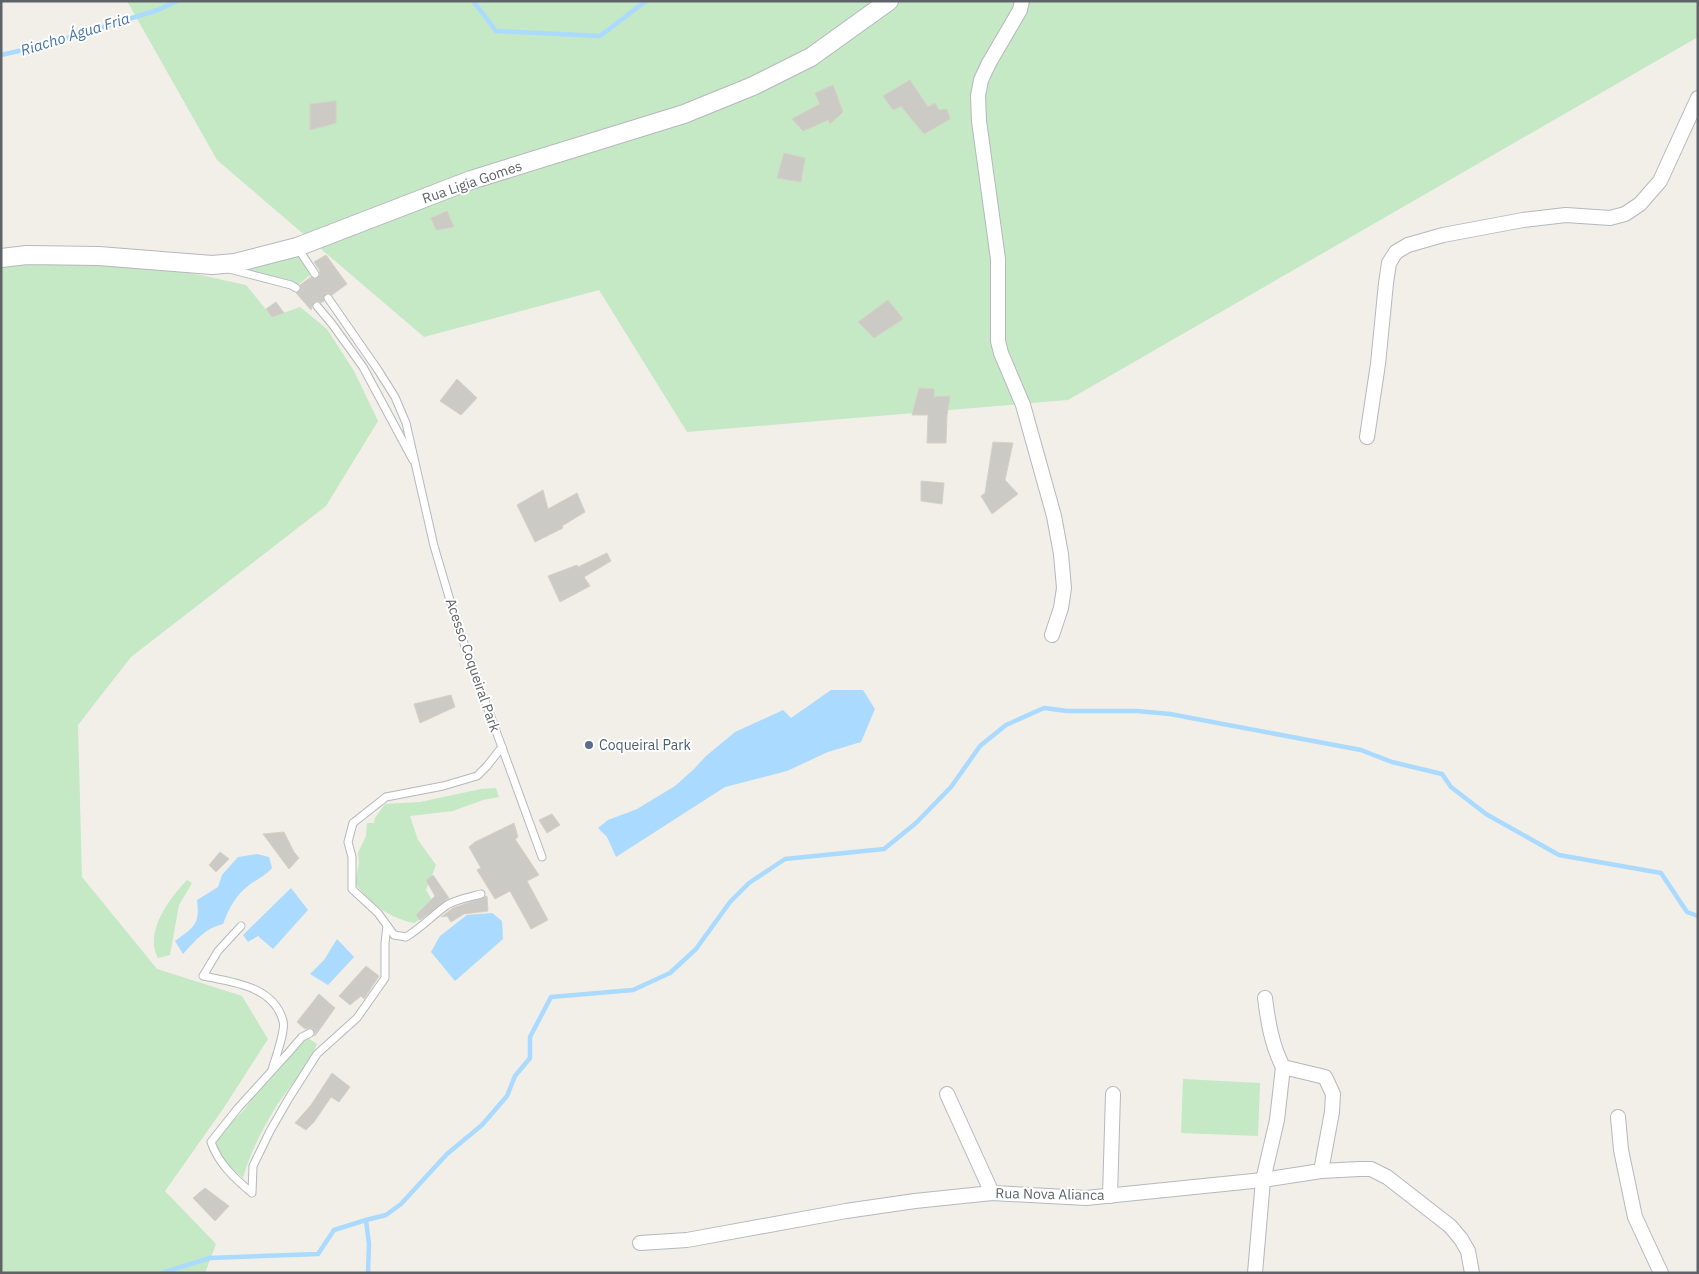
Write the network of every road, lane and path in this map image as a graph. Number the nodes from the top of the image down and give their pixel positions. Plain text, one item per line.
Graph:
1 (889, 1) edge
2 (1022, 1) edge
3 (1698, 98) edge
4 (297, 247) junction
5 (1, 258) edge
6 (212, 265) junction
7 (315, 274) dead end
8 (296, 288) dead end
9 (328, 298) dead end
10 (317, 306) dead end
11 (1367, 436) dead end
12 (418, 469) junction
13 (1052, 634) dead end
14 (502, 747) junction
15 (542, 856) dead end
16 (481, 894) dead end
17 (241, 926) dead end
18 (387, 926) junction
19 (1265, 998) dead end
20 (310, 1033) dead end
21 (1283, 1067) junction
22 (271, 1073) junction
23 (947, 1094) dead end
24 (1113, 1094) dead end
25 (1618, 1117) dead end
26 (1321, 1171) junction
27 (1264, 1180) junction
28 (992, 1193) junction
29 (1110, 1196) junction
30 (640, 1243) dead end
31 (1255, 1273) edge
32 (1472, 1273) edge
33 (1661, 1273) edge

1 - 4 street, Rua Ligia Gomes
2 - 13 street
3 - 11 street
4 - 6 street, Rua Ligia Gomes
4 - 7 lane
5 - 6 street, Rua Ligia Gomes
6 - 8 lane
9 - 12 lane, Acesso Coqueiral Park
10 - 12 lane, Acesso Coqueiral Park
12 - 14 lane, Acesso Coqueiral Park
14 - 15 lane, Acesso Coqueiral Park
14 - 18 lane
16 - 18 lane
17 - 22 lane
18 - 22 lane
19 - 21 street
20 - 22 lane
21 - 26 street
21 - 27 street
23 - 28 street
24 - 29 street
25 - 33 street
26 - 27 street, Rua Nova Alianca
26 - 32 street, Rua Nova Alianca
27 - 29 street, Rua Nova Alianca
27 - 31 street
28 - 29 street, Rua Nova Alianca
28 - 30 street, Rua Nova Alianca

